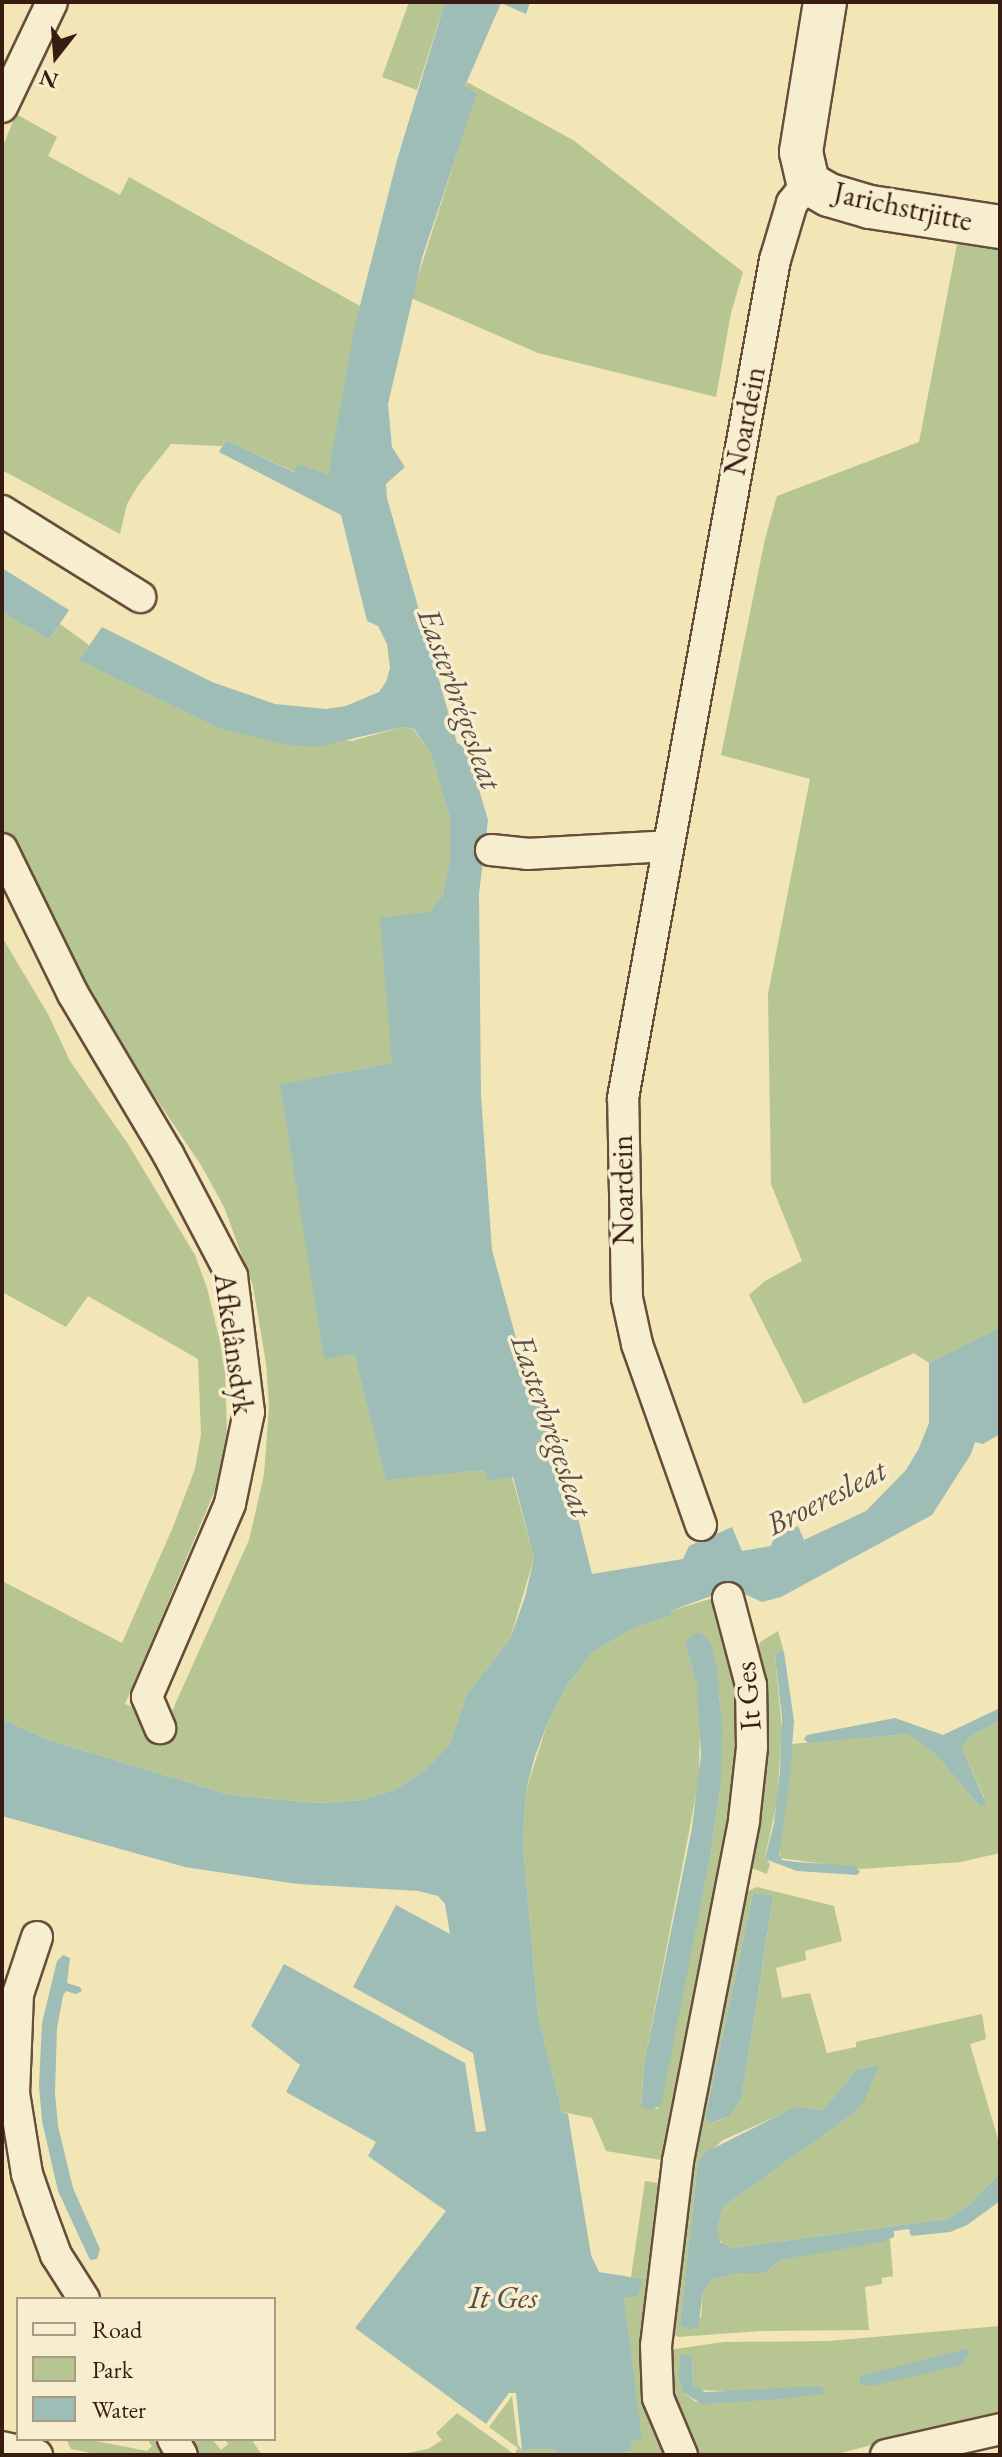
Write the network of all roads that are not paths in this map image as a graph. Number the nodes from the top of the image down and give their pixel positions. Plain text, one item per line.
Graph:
1 (52, 2) edge
2 (825, 2) edge
3 (2, 107) edge
4 (808, 183) junction
5 (1000, 227) edge
6 (2, 511) edge
7 (140, 597) dead end
8 (668, 846) junction
9 (2, 849) edge
10 (491, 850) dead end
11 (701, 1525) dead end
12 (728, 1598) dead end
13 (160, 1728) dead end
14 (37, 1937) dead end
15 (83, 2297) edge
16 (1000, 2429) edge
17 (2, 2447) edge
18 (37, 2455) edge
19 (682, 2455) edge
20 (886, 2455) edge

1 - 3 street
2 - 4 street
4 - 5 street, Jarichstrjitte
4 - 8 street, Noardein
6 - 7 street
8 - 10 street
8 - 11 street, Noardein
9 - 13 street, Afkelânsdyk
12 - 19 street, It Ges
14 - 15 street
16 - 20 street
17 - 18 street

